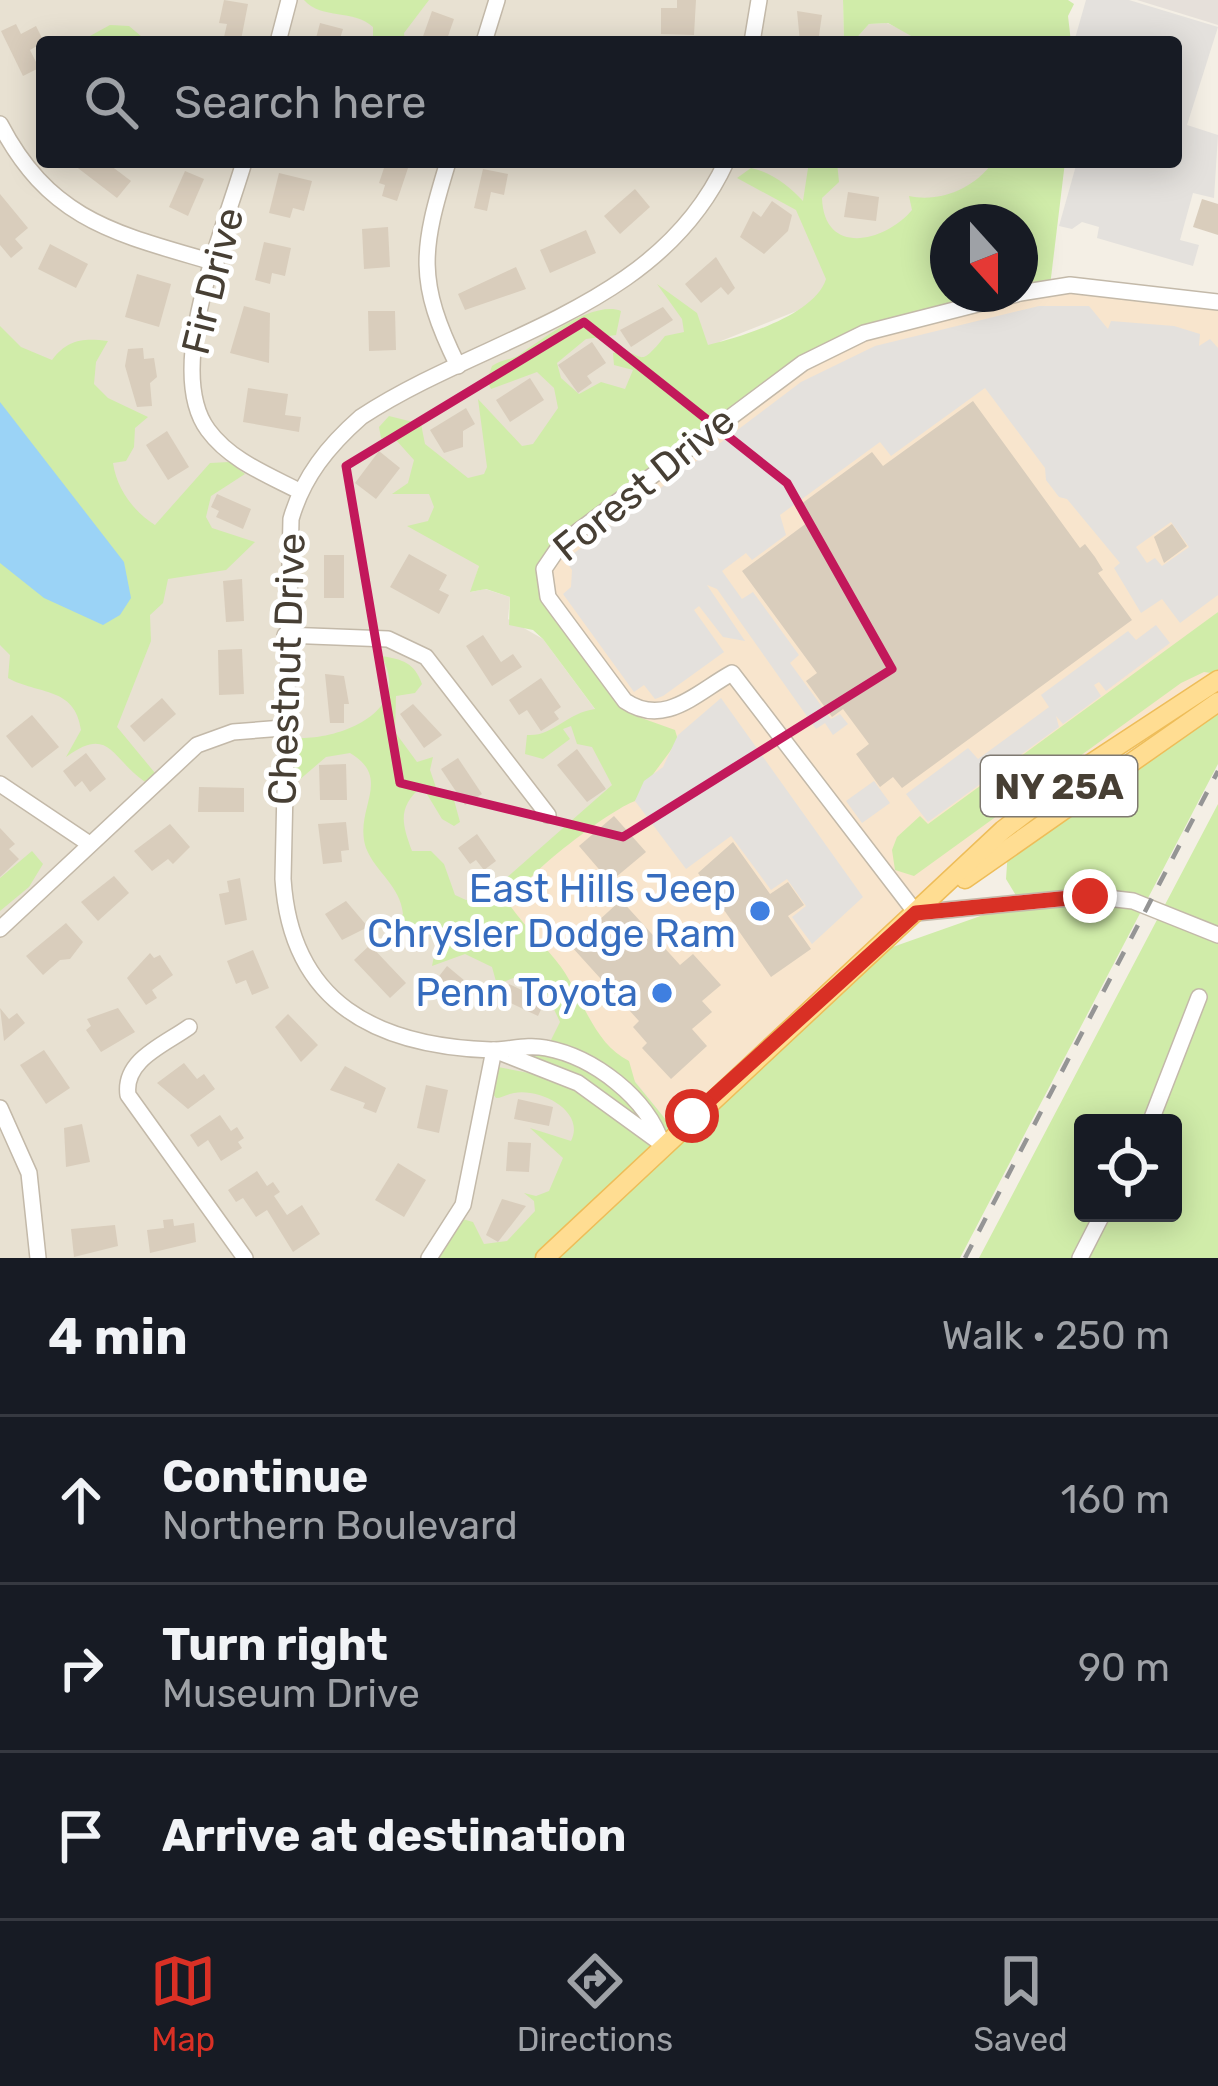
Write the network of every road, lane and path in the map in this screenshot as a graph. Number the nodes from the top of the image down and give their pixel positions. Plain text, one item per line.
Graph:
1 (289, 0) edge
2 (497, 0) edge
3 (759, 0) edge
4 (280, 36) edge
5 (486, 36) edge
6 (753, 36) edge
7 (0, 124) edge
8 (242, 168) edge
9 (446, 168) edge
10 (722, 168) edge
11 (216, 263) junction
12 (1038, 291) edge
13 (1218, 302) edge
14 (947, 312) edge
15 (458, 366) junction
16 (299, 491) junction
17 (285, 635) junction
18 (1218, 680) edge
19 (1218, 701) edge
20 (283, 728) junction
21 (0, 784) edge
22 (548, 815) dead end
23 (88, 843) junction
24 (916, 913) junction
25 (0, 929) edge
26 (1214, 932) edge
27 (1198, 997) dead end
28 (189, 1028) dead end
29 (494, 1050) junction
30 (0, 1108) edge
31 (1153, 1114) edge
32 (662, 1144) junction
33 (1098, 1222) edge
34 (38, 1258) edge
35 (244, 1258) edge
36 (429, 1258) edge
37 (544, 1258) edge
38 (1080, 1258) edge

1 - 4 street
2 - 5 street
3 - 6 street
7 - 11 street
8 - 11 street, Fir Drive
9 - 15 street
10 - 15 street, Chestnut Drive
11 - 16 street, Fir Drive
12 - 13 street, Forest Drive
14 - 24 street, Forest Drive
15 - 16 street, Chestnut Drive
16 - 17 street, Chestnut Drive
17 - 20 street, Chestnut Drive
17 - 22 street
18 - 24 main road, NY 25A
19 - 24 main road, NY 25A
20 - 23 street
20 - 29 street, Chestnut Drive
21 - 23 street
23 - 25 street
24 - 26 street
24 - 32 main road, NY 25A
27 - 31 street
28 - 35 street
29 - 32 street, Chestnut Drive
29 - 36 street
30 - 34 street
32 - 37 main road, NY 25A
33 - 38 street

